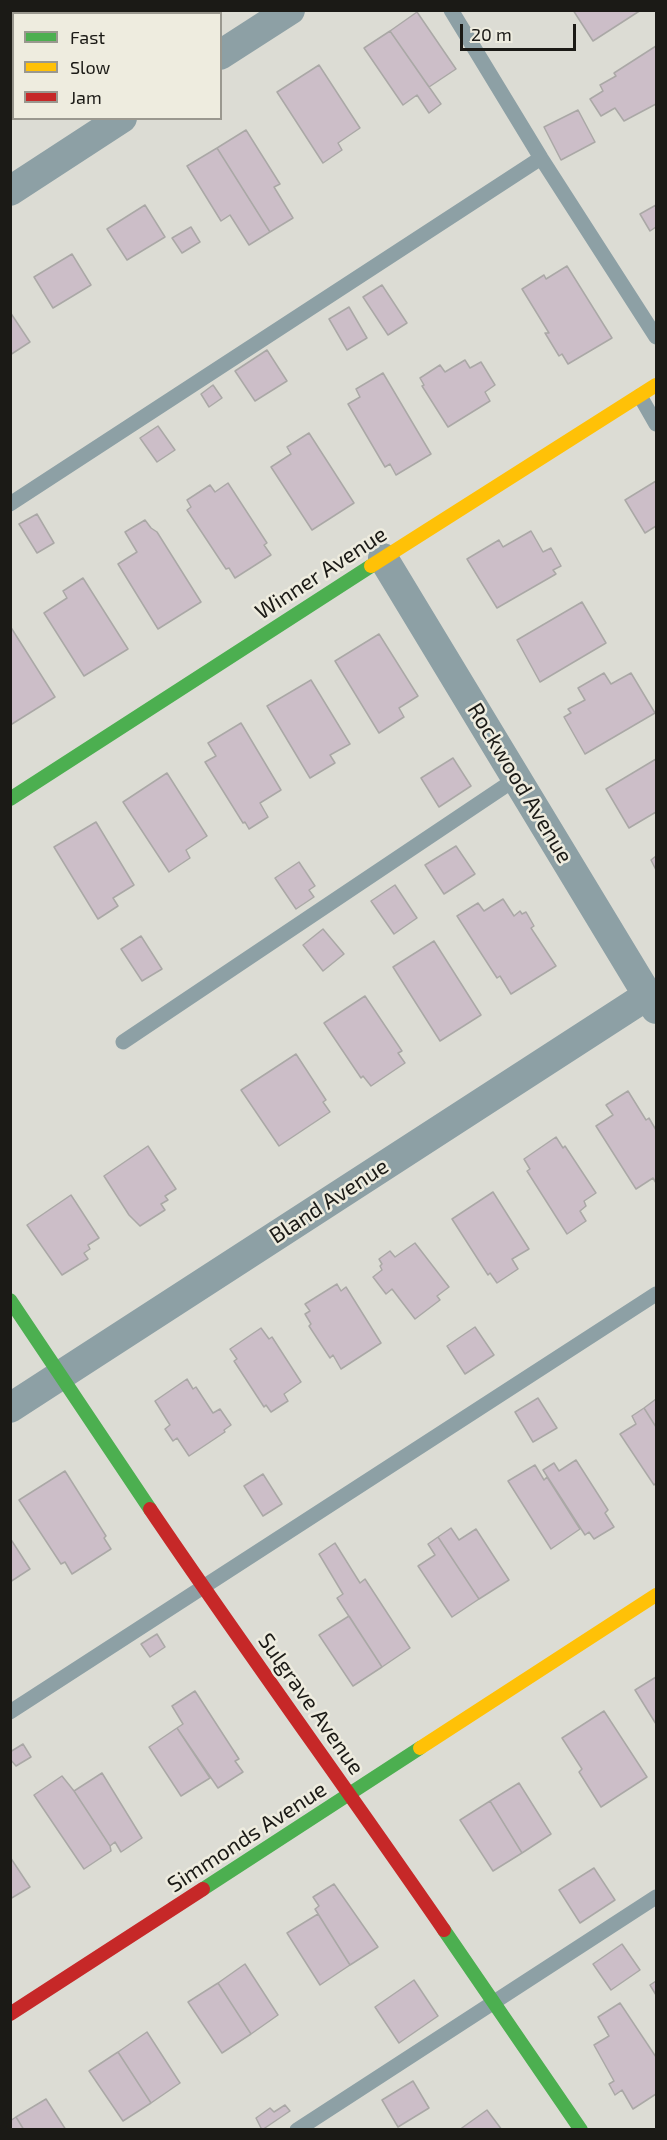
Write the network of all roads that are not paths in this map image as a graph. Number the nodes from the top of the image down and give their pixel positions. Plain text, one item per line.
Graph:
1 (290, 10) edge
2 (451, 10) edge
3 (222, 54) edge
4 (119, 120) edge
5 (541, 158) junction
6 (10, 191) edge
7 (657, 338) edge
8 (657, 385) edge
9 (640, 396) junction
10 (657, 424) edge
11 (10, 504) edge
12 (383, 558) junction
13 (517, 778) junction
14 (10, 799) edge
15 (652, 1001) edge
16 (123, 1042) dead end
17 (657, 1294) edge
18 (10, 1300) edge
19 (60, 1376) junction
20 (10, 1408) edge
21 (203, 1587) junction
22 (657, 1595) edge
23 (10, 1712) edge
24 (351, 1795) junction
25 (657, 1897) edge
26 (494, 2003) junction
27 (10, 2014) edge
28 (297, 2130) edge
29 (581, 2130) edge

1 - 3 street
2 - 5 lane
4 - 6 street
5 - 7 lane
5 - 11 lane
8 - 9 street, Winner Avenue
9 - 10 lane
9 - 12 street, Winner Avenue
12 - 13 street, Rockwood Avenue
12 - 14 street, Winner Avenue
13 - 15 street, Rockwood Avenue
13 - 16 lane
15 - 19 street, Bland Avenue
17 - 21 lane
18 - 19 street, Sulgrave Avenue
19 - 20 street, Bland Avenue
19 - 21 street, Sulgrave Avenue
21 - 23 lane
21 - 24 street, Sulgrave Avenue
22 - 24 street, Simmonds Avenue
24 - 26 street, Sulgrave Avenue
24 - 27 street, Simmonds Avenue
25 - 26 lane
26 - 28 lane
26 - 29 street, Sulgrave Avenue

